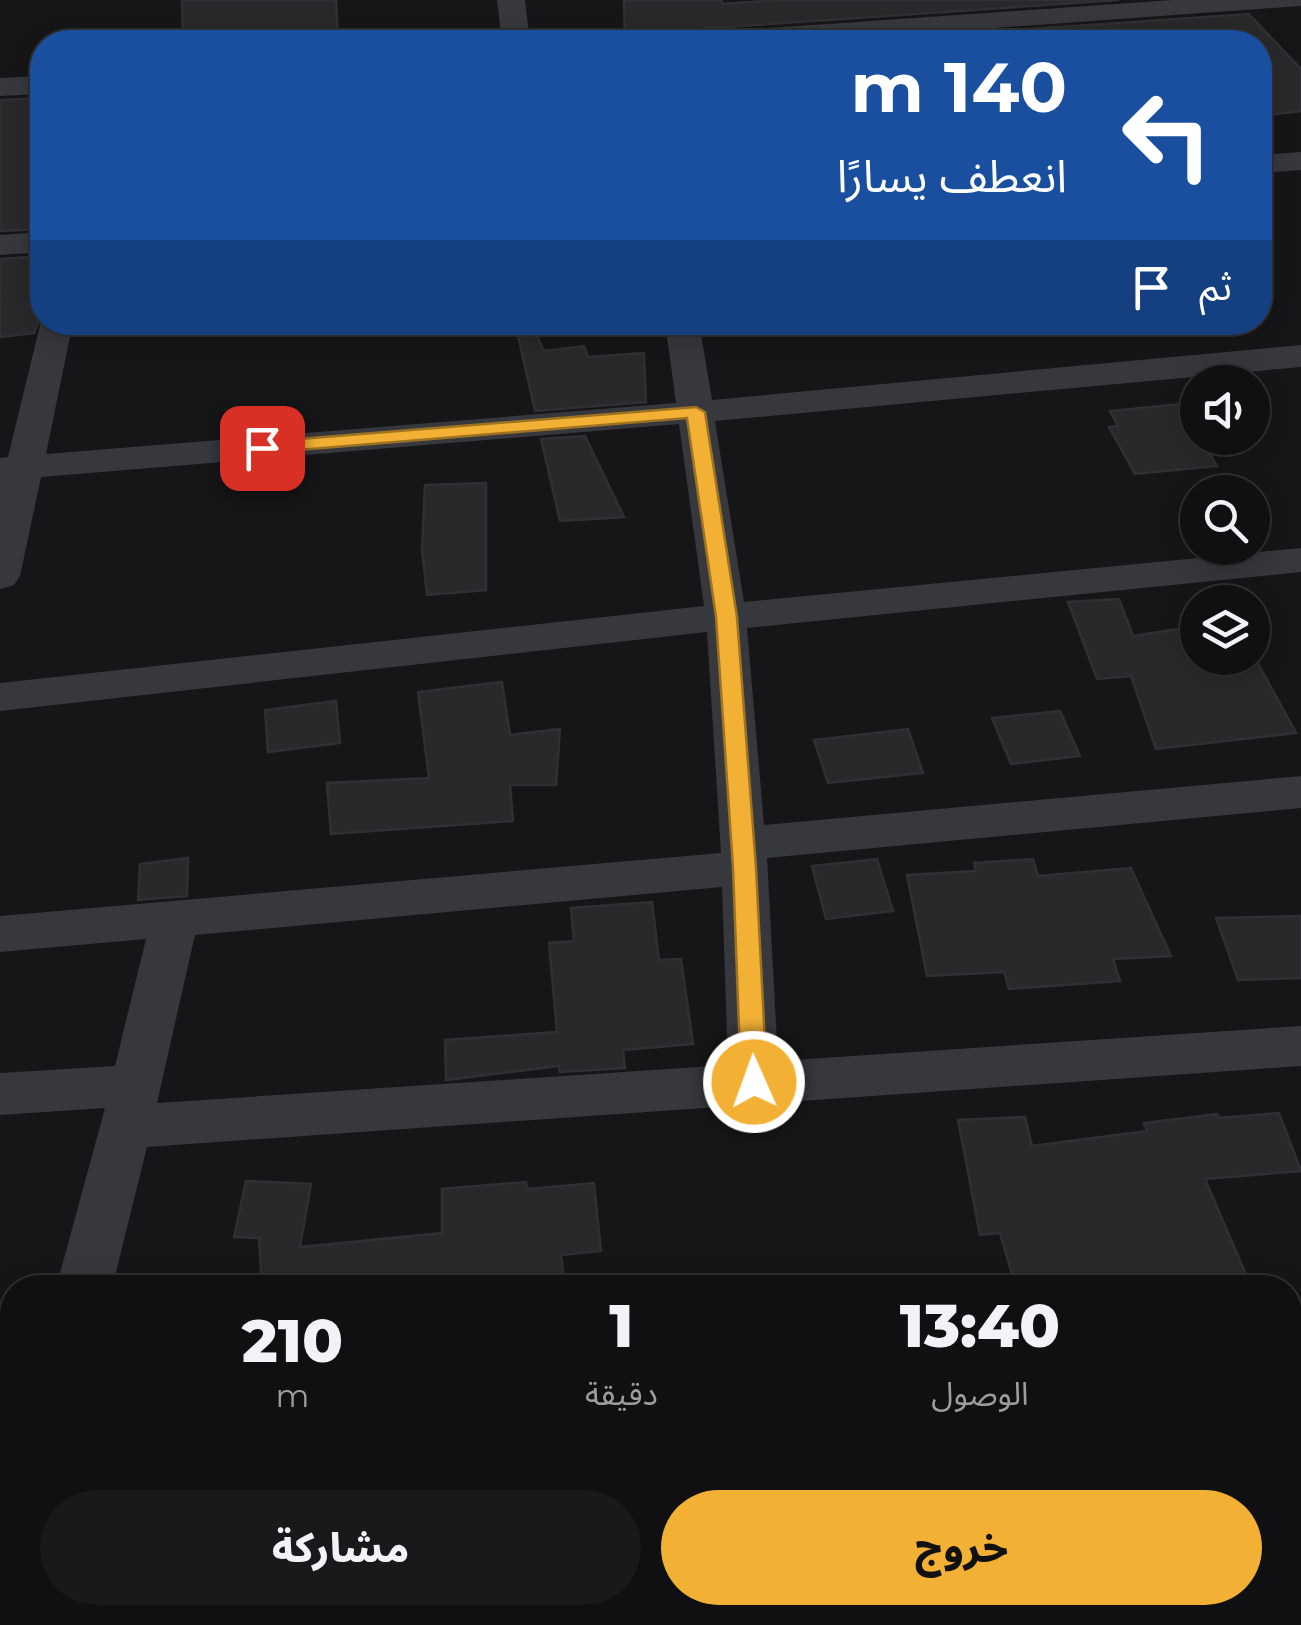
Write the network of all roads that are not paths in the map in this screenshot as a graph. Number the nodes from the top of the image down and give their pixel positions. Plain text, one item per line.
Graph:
1 (510, 0) edge
2 (1294, 0) edge
3 (1016, 21) edge
4 (514, 30) edge
5 (883, 30) edge
6 (30, 85) edge
7 (0, 87) edge
8 (1301, 161) edge
9 (1272, 163) edge
10 (30, 243) edge
11 (0, 245) edge
12 (52, 335) edge
13 (684, 335) edge
14 (1301, 356) edge
15 (696, 412) junction
16 (13, 468) edge
17 (1301, 560) edge
18 (0, 576) edge
19 (726, 617) junction
20 (0, 697) edge
21 (1301, 792) edge
22 (744, 856) junction
23 (174, 918) junction
24 (0, 934) edge
25 (1301, 1046) edge
26 (754, 1082) junction
27 (0, 1094) edge
28 (132, 1106) junction
29 (87, 1275) edge

1 - 4 street
2 - 3 street
3 - 5 street
6 - 7 street
8 - 9 street
10 - 11 street
12 - 16 street
13 - 15 street
14 - 15 street
15 - 16 street
15 - 19 street
16 - 18 street
17 - 19 street
19 - 20 street
19 - 22 street
21 - 22 street
22 - 23 street
22 - 26 street
23 - 24 street
23 - 28 street
25 - 26 street
26 - 28 street
27 - 28 street
28 - 29 street

